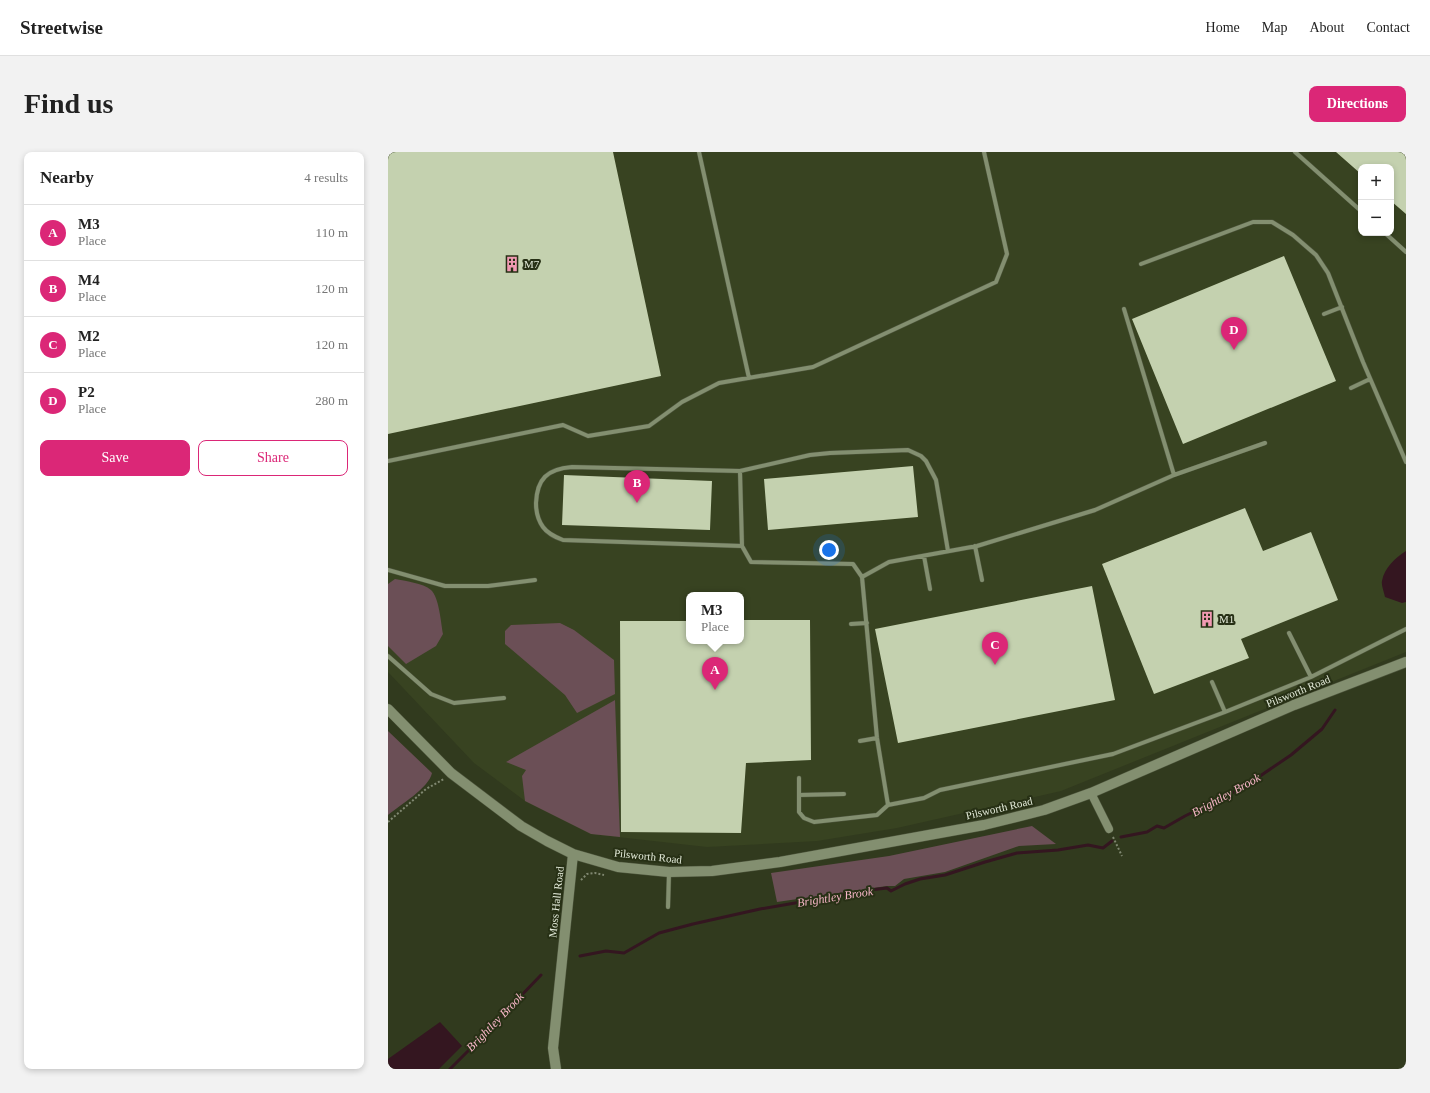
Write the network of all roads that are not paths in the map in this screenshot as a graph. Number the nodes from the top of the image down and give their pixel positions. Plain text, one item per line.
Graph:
1 (699, 152) edge
2 (984, 152) edge
3 (1295, 152) edge
4 (1358, 208) edge
5 (1388, 236) edge
6 (1406, 252) edge
7 (1141, 264) dead end
8 (1342, 307) junction
9 (1124, 309) dead end
10 (1324, 314) dead end
11 (749, 378) junction
12 (1370, 379) junction
13 (1351, 388) dead end
14 (1265, 443) dead end
15 (388, 461) edge
16 (1406, 462) edge
17 (740, 471) junction
18 (1174, 475) junction
19 (742, 546) junction
20 (975, 546) junction
21 (948, 551) junction
22 (924, 556) junction
23 (388, 570) edge
24 (862, 577) junction
25 (535, 580) dead end
26 (982, 580) dead end
27 (930, 589) dead end
28 (867, 623) junction
29 (851, 624) dead end
30 (1406, 629) edge
31 (1289, 633) dead end
32 (388, 656) edge
33 (1406, 662) edge
34 (1311, 677) junction
35 (1212, 682) dead end
36 (504, 698) dead end
37 (388, 709) edge
38 (1225, 712) junction
39 (877, 738) junction
40 (860, 741) dead end
41 (799, 778) dead end
42 (1091, 793) junction
43 (844, 794) dead end
44 (799, 795) junction
45 (888, 806) junction
46 (1109, 829) road end
47 (573, 854) junction
48 (669, 872) junction
49 (668, 907) dead end
50 (556, 1069) edge

1 - 11 lane
2 - 11 lane
3 - 4 lane
5 - 6 lane
7 - 8 lane
8 - 10 lane
8 - 12 lane
9 - 18 lane
11 - 15 lane
12 - 13 lane
12 - 16 lane
14 - 18 lane
17 - 19 lane
17 - 19 lane
17 - 21 lane
18 - 20 lane
19 - 24 lane
20 - 21 lane
20 - 26 lane
21 - 22 lane
22 - 24 lane
22 - 27 lane
23 - 25 lane
24 - 28 lane
28 - 29 lane
28 - 39 lane
30 - 34 lane
31 - 34 lane
32 - 36 lane
33 - 42 street, Pilsworth Road
34 - 38 lane
35 - 38 lane
37 - 47 street, Moss Hall Road
38 - 45 lane
39 - 40 lane
39 - 45 lane
41 - 44 lane
42 - 46 street
42 - 48 street, Pilsworth Road
43 - 44 lane
44 - 45 lane
47 - 48 street, Pilsworth Road
47 - 50 street, Moss Hall Road
48 - 49 lane

